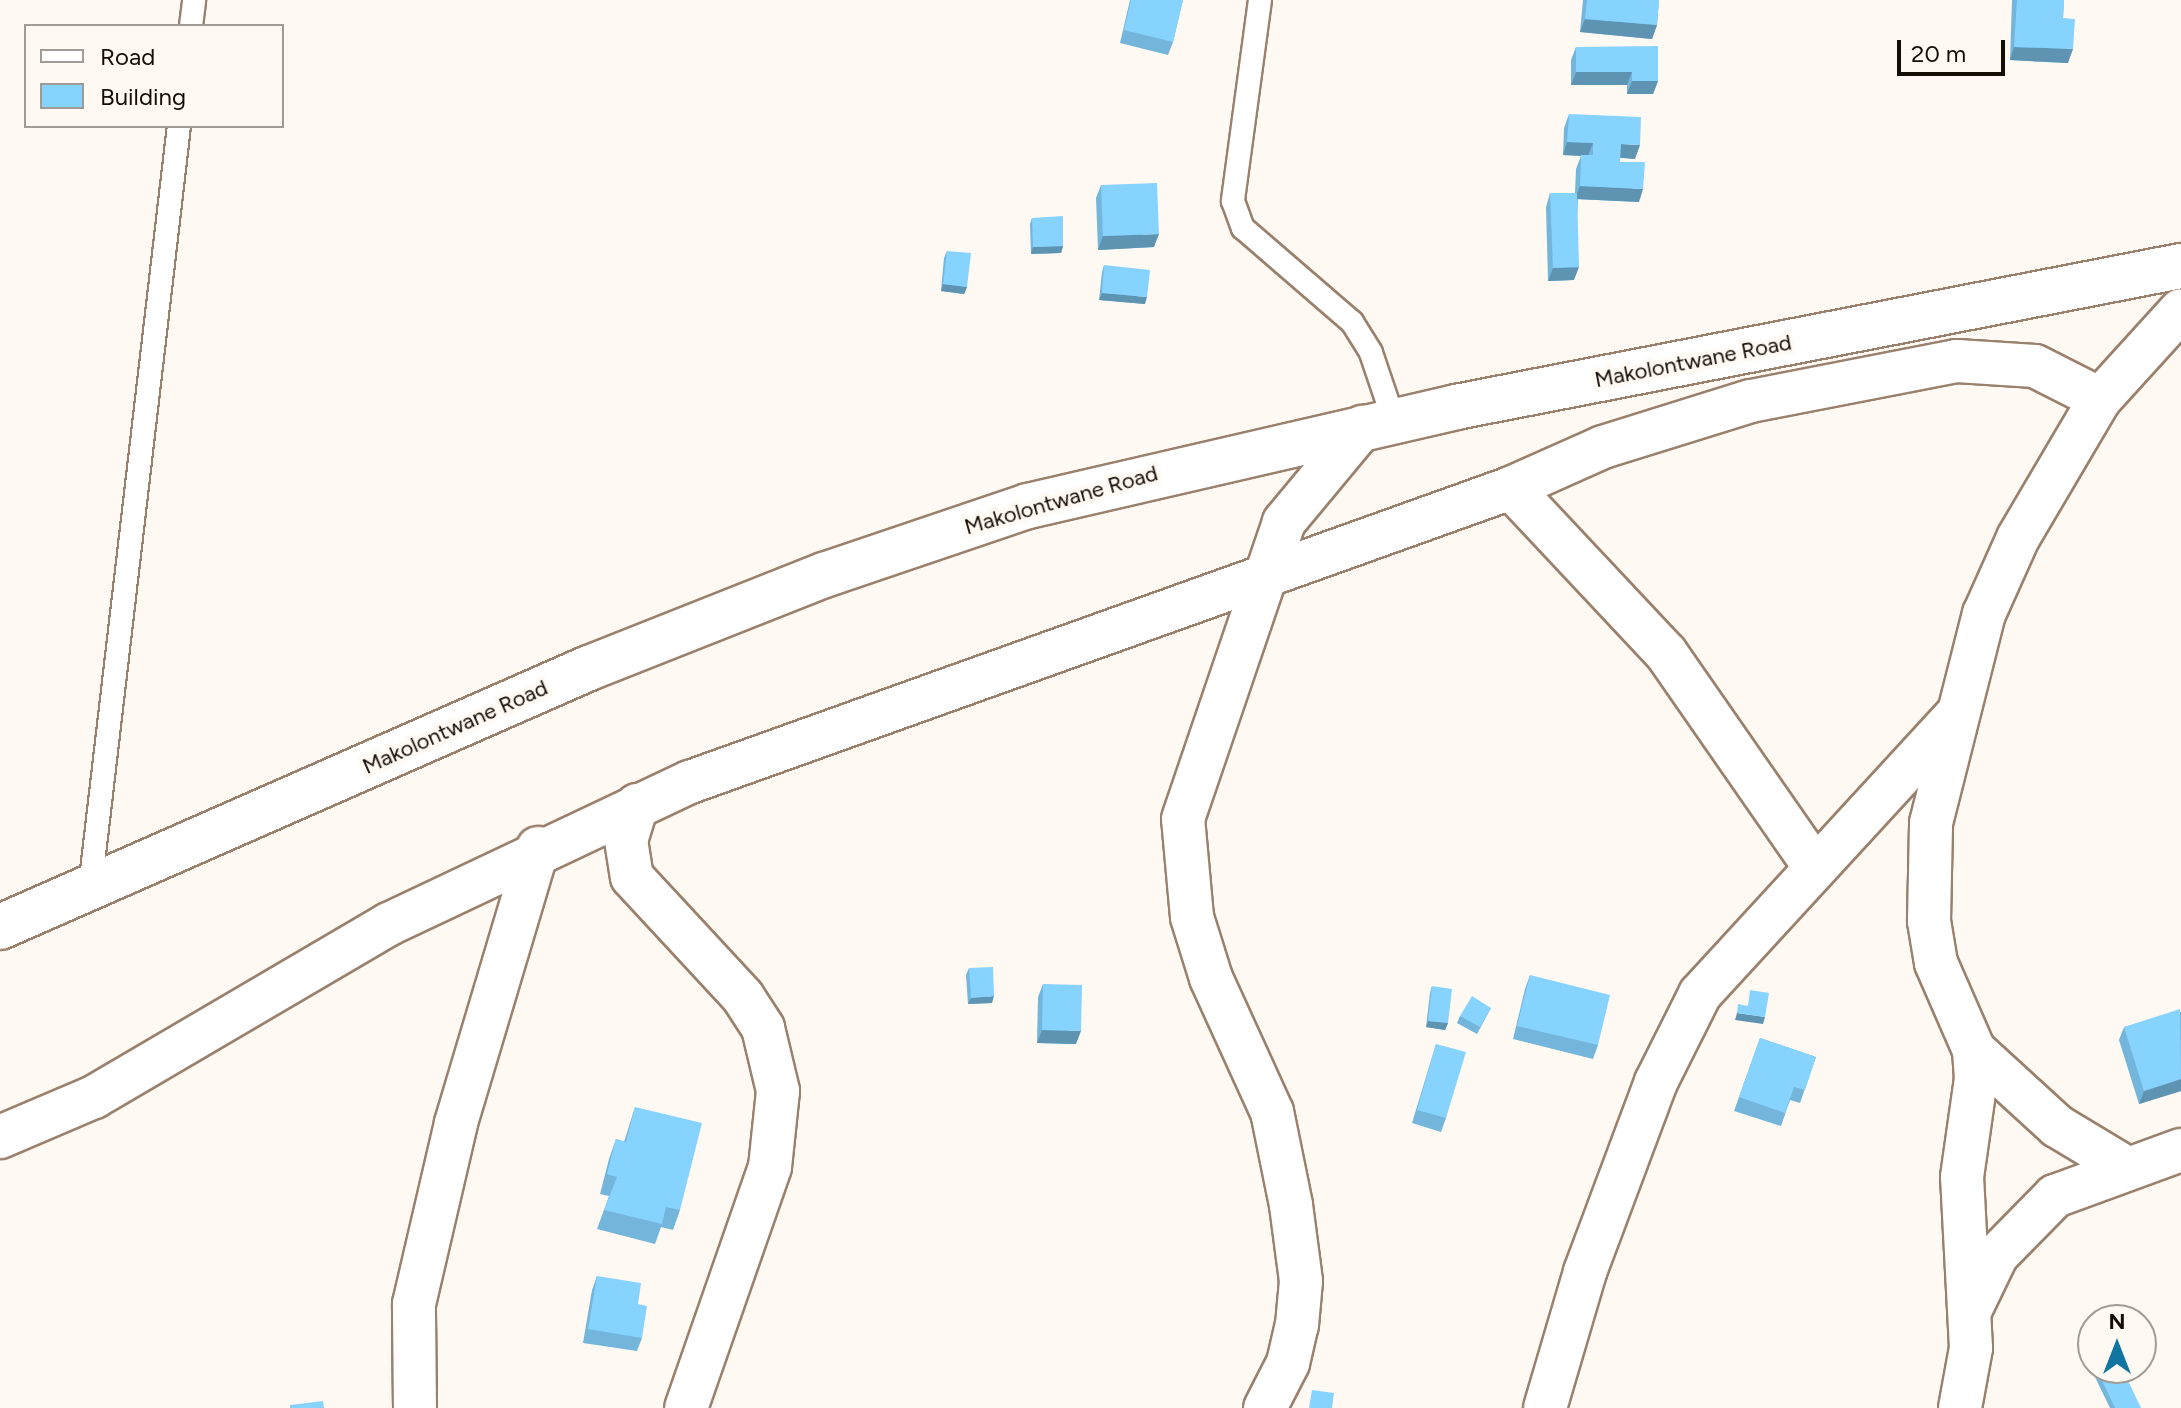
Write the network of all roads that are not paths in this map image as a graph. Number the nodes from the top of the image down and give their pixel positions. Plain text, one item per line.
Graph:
1 (194, 0) edge
2 (1260, 0) edge
3 (191, 24) edge
4 (179, 128) edge
5 (2181, 266) edge
6 (2014, 299) junction
7 (2181, 310) edge
8 (1957, 361) junction
9 (2100, 399) junction
10 (1378, 424) junction
11 (1511, 488) junction
12 (1263, 577) junction
13 (1957, 715) junction
14 (637, 805) junction
15 (538, 848) junction
16 (1814, 866) junction
17 (90, 888) junction
18 (0, 927) edge
19 (1974, 1050) junction
20 (0, 1137) edge
21 (2181, 1150) edge
22 (2122, 1165) junction
23 (1970, 1311) junction
24 (415, 1408) edge
25 (686, 1408) edge
26 (1265, 1408) edge
27 (1545, 1408) edge
28 (1960, 1408) edge

1 - 3 lane
2 - 10 lane
4 - 17 lane
5 - 6 main road, Makolontwane Road
6 - 8 street
6 - 10 main road, Makolontwane Road
7 - 9 street
8 - 9 street
8 - 11 street
9 - 13 street
10 - 12 street
10 - 17 main road, Makolontwane Road
11 - 12 street
11 - 16 street
12 - 14 street
12 - 26 street
13 - 16 street
13 - 19 street
14 - 15 street
14 - 25 street
15 - 20 street
15 - 24 street
16 - 27 street
17 - 18 main road, Makolontwane Road
19 - 22 street
19 - 23 street
21 - 22 street
22 - 23 street
23 - 28 street

